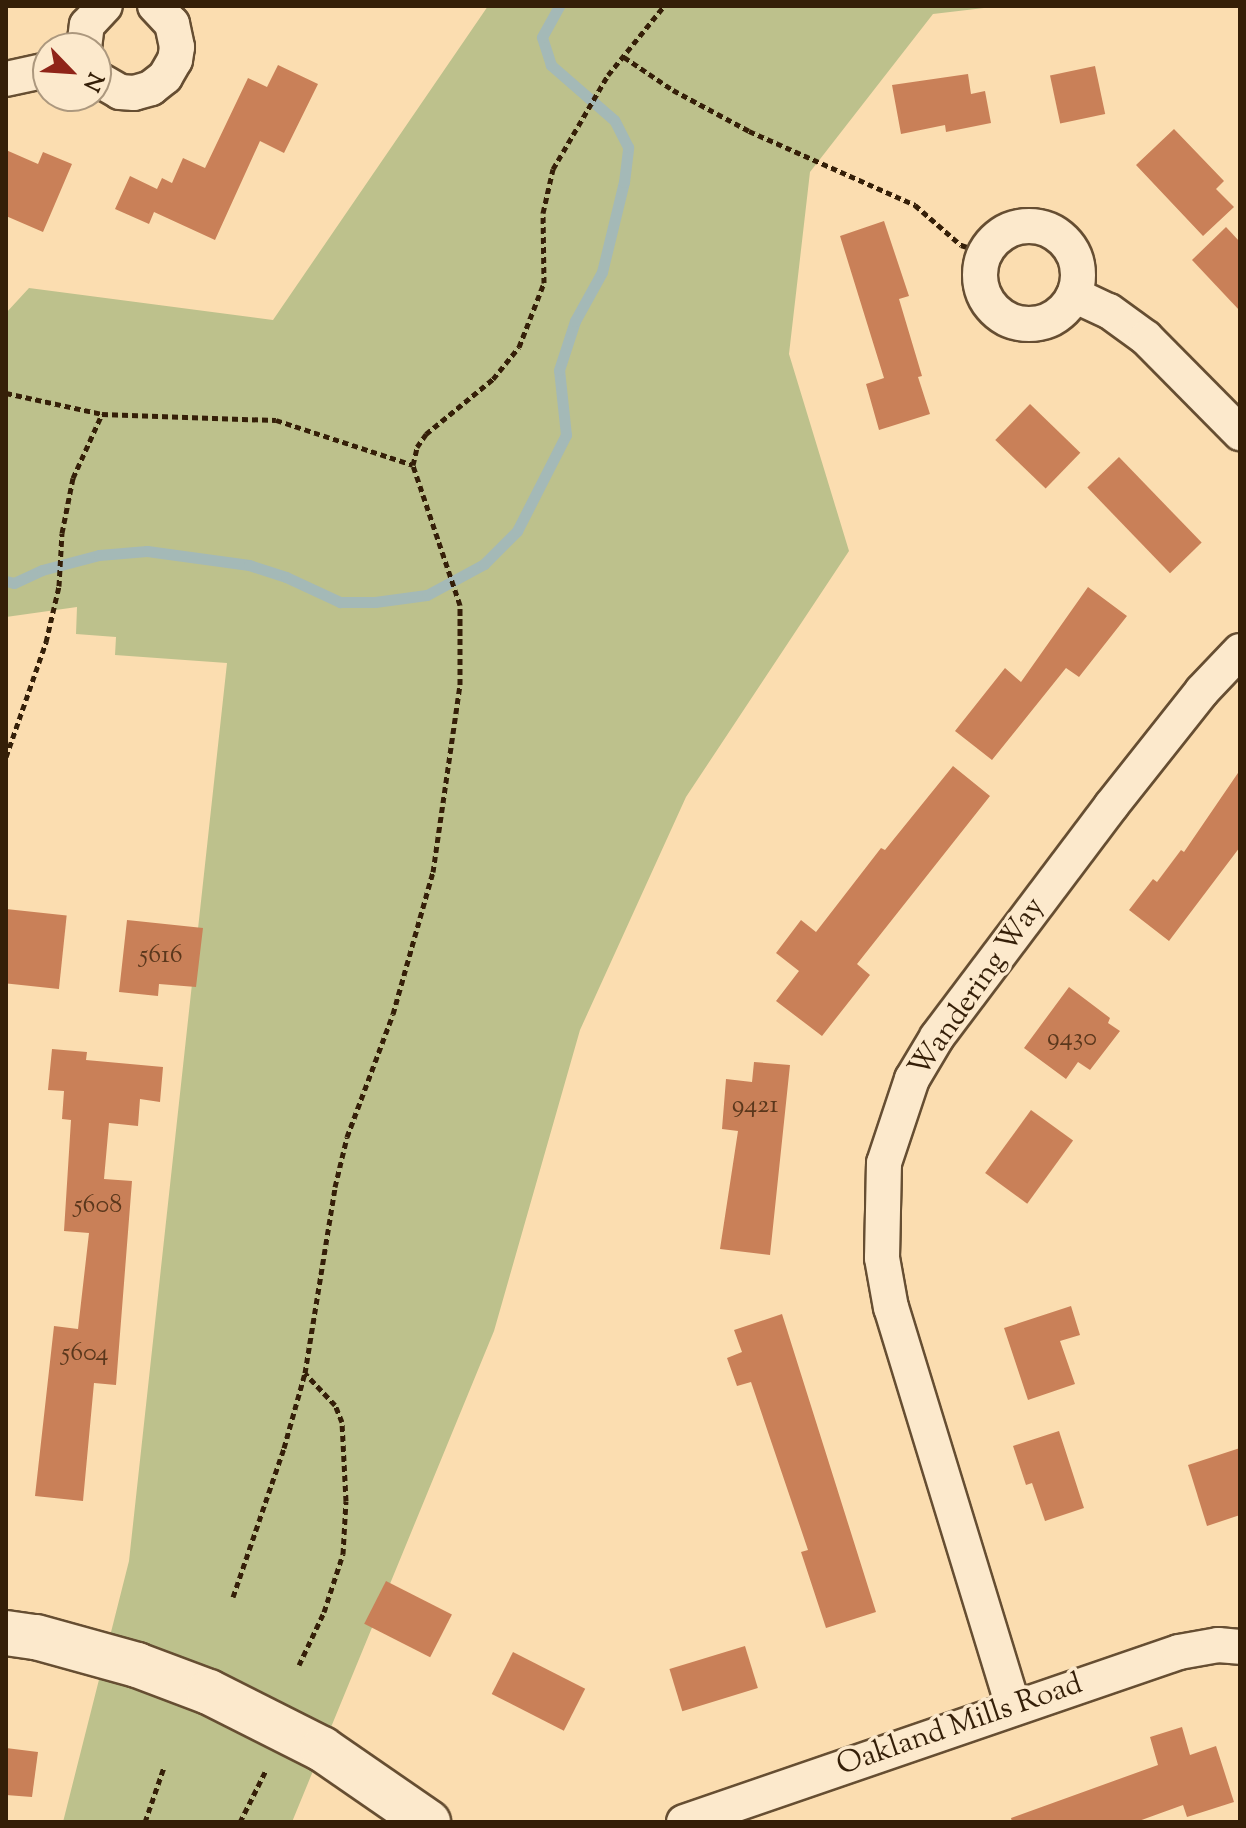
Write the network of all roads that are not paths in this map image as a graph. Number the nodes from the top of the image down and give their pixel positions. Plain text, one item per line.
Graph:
1 (105, 6) edge
2 (155, 6) edge
3 (86, 32) edge
4 (32, 73) edge
5 (6, 79) edge
6 (112, 87) edge
7 (1074, 295) junction
8 (1240, 433) edge
9 (1240, 651) edge
10 (6, 1633) edge
11 (1240, 1647) edge
12 (1013, 1706) junction
13 (428, 1822) edge
14 (684, 1822) edge

1 - 3 street
2 - 6 street
4 - 5 street
7 - 7 street
7 - 8 street
9 - 12 street, Wandering Way
10 - 13 street
11 - 12 street, Oakland Mills Road
12 - 14 street, Oakland Mills Road

